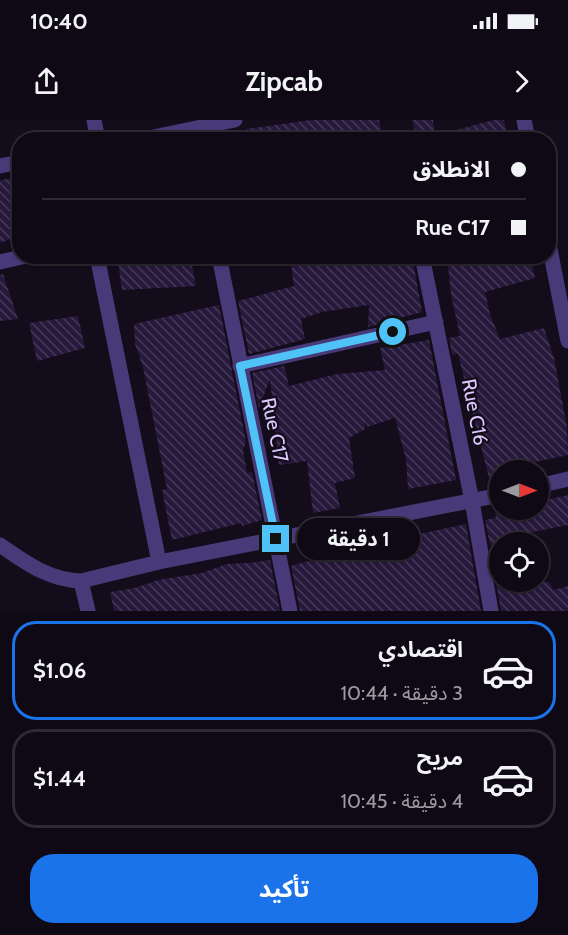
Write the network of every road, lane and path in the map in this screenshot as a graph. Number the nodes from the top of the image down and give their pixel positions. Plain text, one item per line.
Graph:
1 (235, 120) edge
2 (177, 132) edge
3 (99, 264) edge
4 (221, 264) edge
5 (424, 264) edge
6 (553, 264) edge
7 (566, 320) edge
8 (436, 322) junction
9 (568, 340) edge
10 (240, 366) junction
11 (568, 479) edge
12 (549, 483) edge
13 (489, 497) edge
14 (472, 501) junction
15 (276, 539) junction
16 (0, 545) edge
17 (159, 562) junction
18 (81, 581) junction
19 (88, 611) edge
20 (290, 611) edge
21 (491, 611) edge

1 - 2 street
3 - 17 street
4 - 10 street, Rue C17
5 - 8 street, Rue C16
6 - 7 street
7 - 9 street
8 - 10 street
8 - 14 street, Rue C16
10 - 15 street, Rue C17
11 - 12 street
13 - 14 street
14 - 15 street
14 - 21 street, Rue C16
15 - 17 street
15 - 20 street, Rue C17
16 - 18 street
17 - 18 street
18 - 19 street

